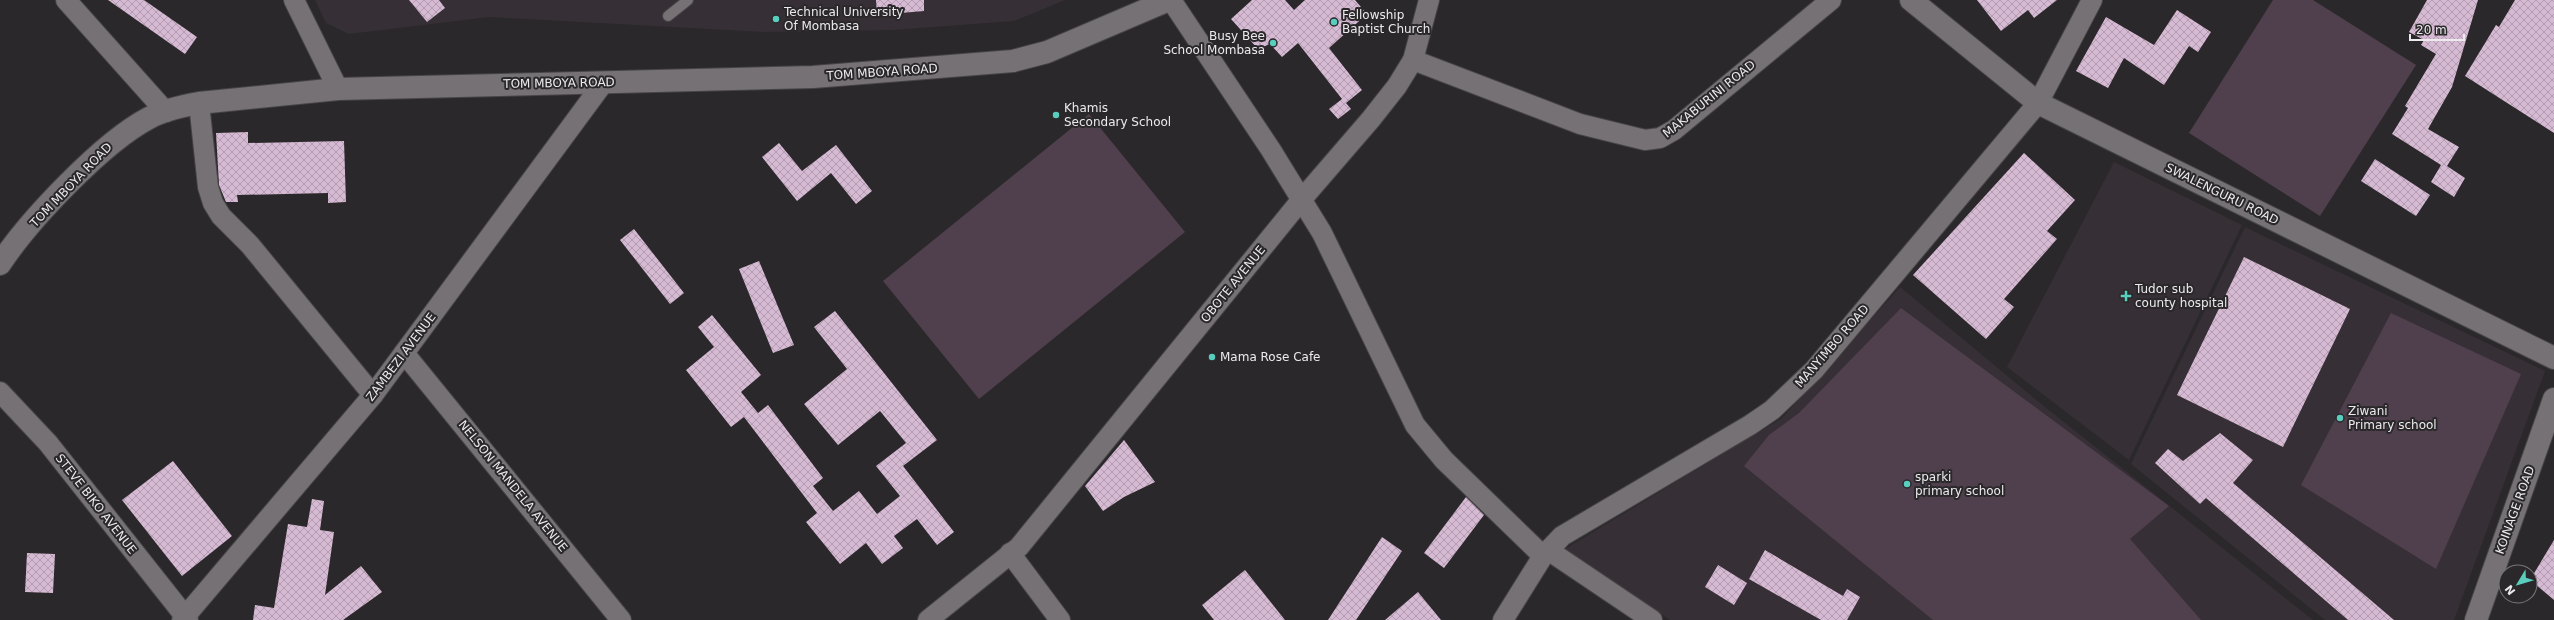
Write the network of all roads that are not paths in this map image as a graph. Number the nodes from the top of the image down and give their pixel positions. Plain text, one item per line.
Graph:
1 (66, 0) edge
2 (294, 0) edge
3 (688, 0) edge
4 (1170, 0) edge
5 (1429, 0) edge
6 (1831, 0) edge
7 (1911, 0) edge
8 (2092, 0) edge
9 (668, 16) dead end
10 (1412, 60) junction
11 (604, 82) junction
12 (338, 88) junction
13 (199, 103) junction
14 (2038, 103) junction
15 (166, 112) junction
16 (1302, 199) junction
17 (0, 264) edge
18 (404, 353) junction
19 (2554, 358) edge
20 (0, 392) edge
21 (373, 396) junction
22 (2554, 399) edge
23 (1010, 553) junction
24 (1546, 553) junction
25 (186, 619) edge
26 (621, 620) edge
27 (928, 620) edge
28 (1060, 620) edge
29 (1503, 620) edge
30 (1652, 620) edge
31 (2476, 620) edge

1 - 15 street
2 - 12 street
3 - 9 lane
4 - 11 main road, TOM MBOYA ROAD
4 - 16 street
5 - 10 street, OBOTE AVENUE
6 - 10 street, MAKABURINI ROAD
7 - 14 main road, SWALENGURU ROAD
8 - 14 street, MANYIMBO ROAD
10 - 16 street, OBOTE AVENUE
11 - 12 main road, TOM MBOYA ROAD
11 - 18 street, ZAMBEZI AVENUE
12 - 13 main road, TOM MBOYA ROAD
13 - 15 main road, TOM MBOYA ROAD
13 - 21 street
14 - 19 main road, SWALENGURU ROAD
14 - 24 street, MANYIMBO ROAD
15 - 17 main road, TOM MBOYA ROAD
16 - 23 street, OBOTE AVENUE
16 - 24 street
18 - 21 street, ZAMBEZI AVENUE
18 - 26 street, NELSON MANDELA AVENUE
20 - 25 street, STEVE BIKO AVENUE
21 - 25 street, ZAMBEZI AVENUE
22 - 31 main road, KOINAGE ROAD
23 - 27 street, OBOTE AVENUE
23 - 28 street
24 - 29 street, MANYIMBO ROAD
24 - 30 street

